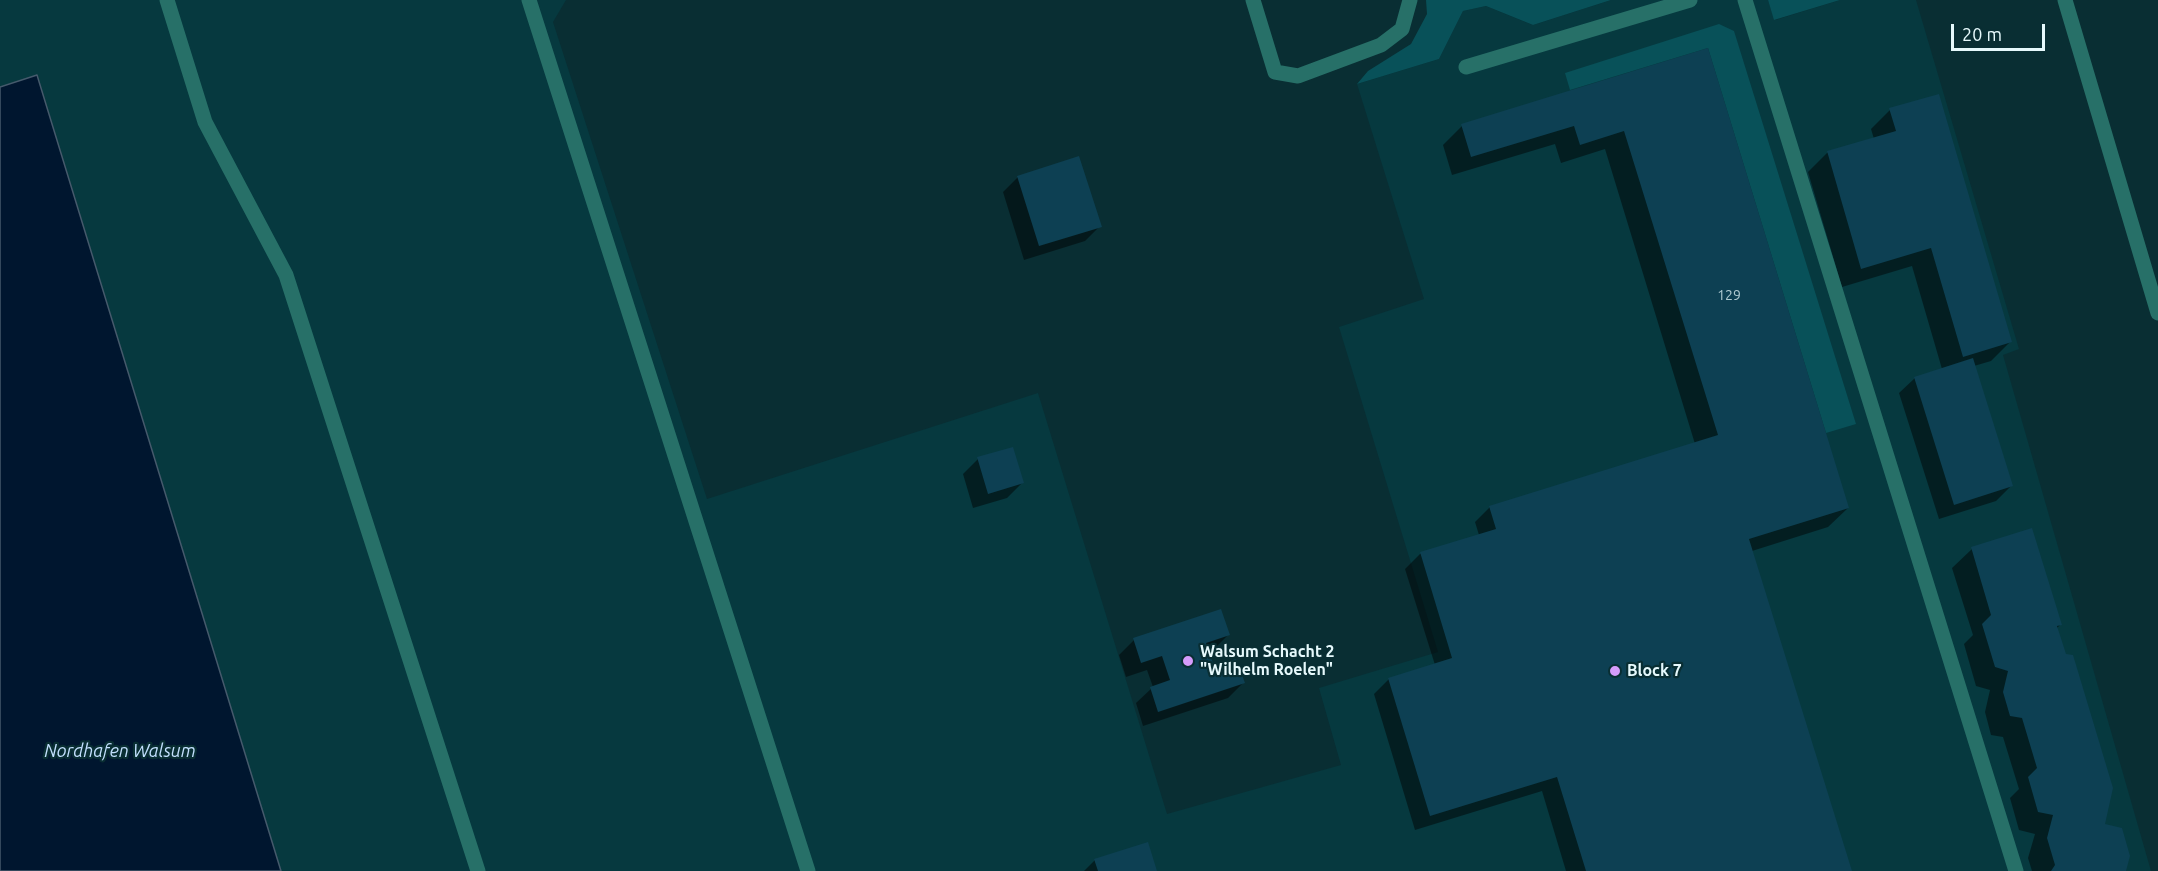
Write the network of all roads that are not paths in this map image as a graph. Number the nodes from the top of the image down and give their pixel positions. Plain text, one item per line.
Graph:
1 (167, 0) edge
2 (528, 0) edge
3 (1252, 0) edge
4 (1410, 0) edge
5 (1690, 0) edge
6 (1745, 0) edge
7 (2065, 0) edge
8 (1466, 67) dead end
9 (2158, 313) edge
10 (478, 871) edge
11 (808, 871) edge
12 (2016, 871) edge

1 - 10 lane
2 - 11 lane
3 - 4 lane
5 - 8 lane
6 - 12 lane
7 - 9 lane

